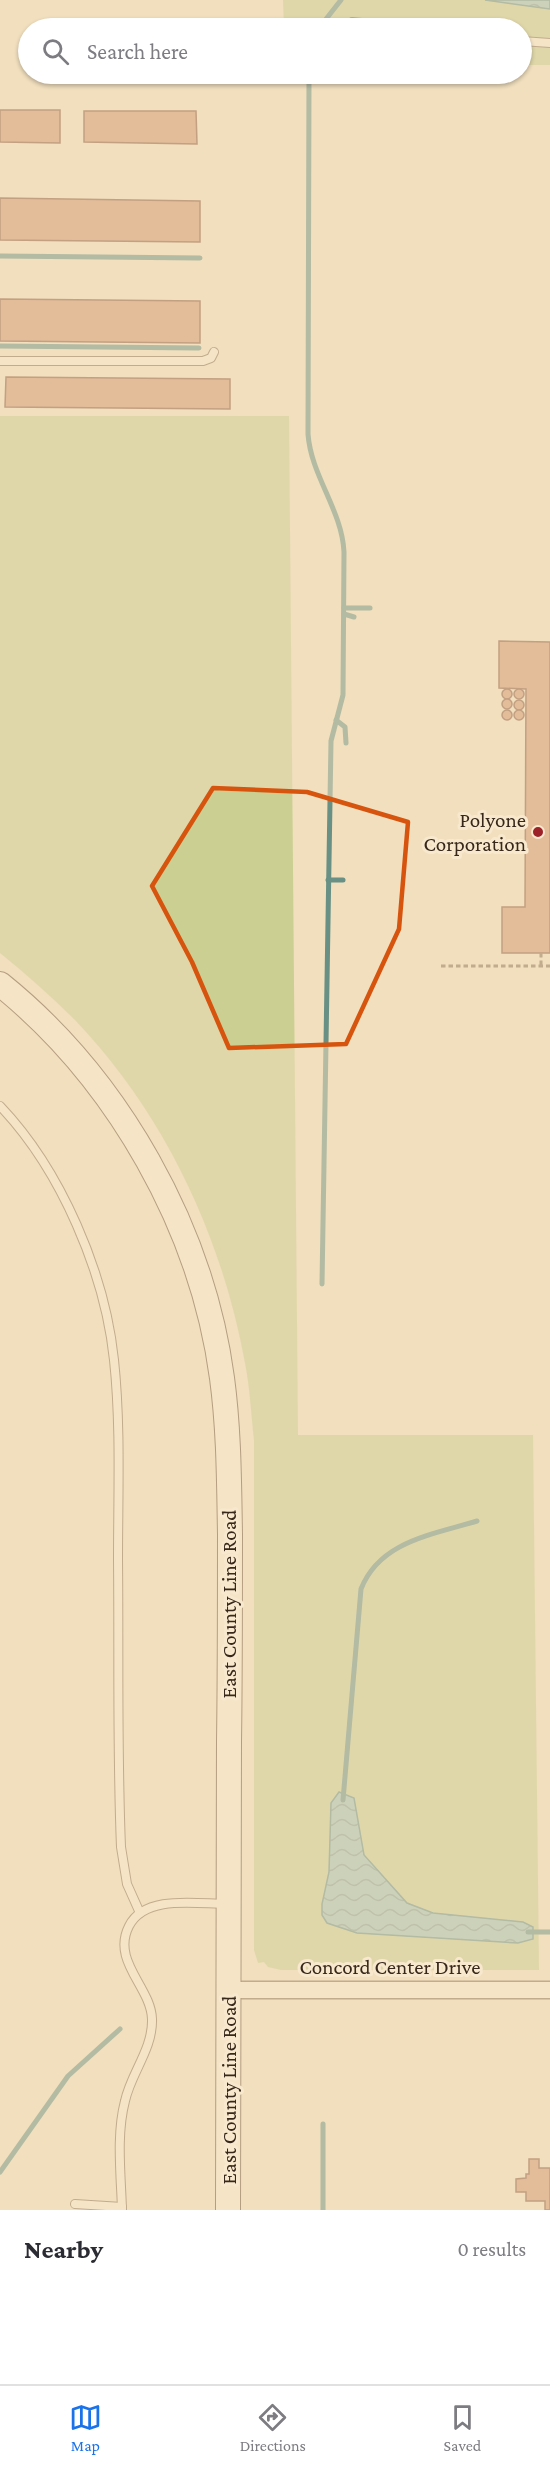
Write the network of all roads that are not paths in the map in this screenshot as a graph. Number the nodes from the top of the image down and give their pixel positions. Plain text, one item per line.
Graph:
1 (532, 41) edge
2 (550, 43) edge
3 (214, 351) dead end
4 (0, 361) edge
5 (0, 984) edge
6 (0, 1106) edge
7 (229, 1904) junction
8 (140, 1913) junction
9 (229, 1990) junction
10 (550, 1990) edge
11 (75, 2204) dead end
12 (122, 2208) edge
13 (228, 2210) edge

1 - 2 lane
3 - 4 lane
5 - 7 main road, East County Line Road
6 - 8 lane
7 - 8 lane
7 - 9 main road, East County Line Road
8 - 12 lane
9 - 10 street, Concord Center Drive
9 - 13 main road, East County Line Road
11 - 12 lane

